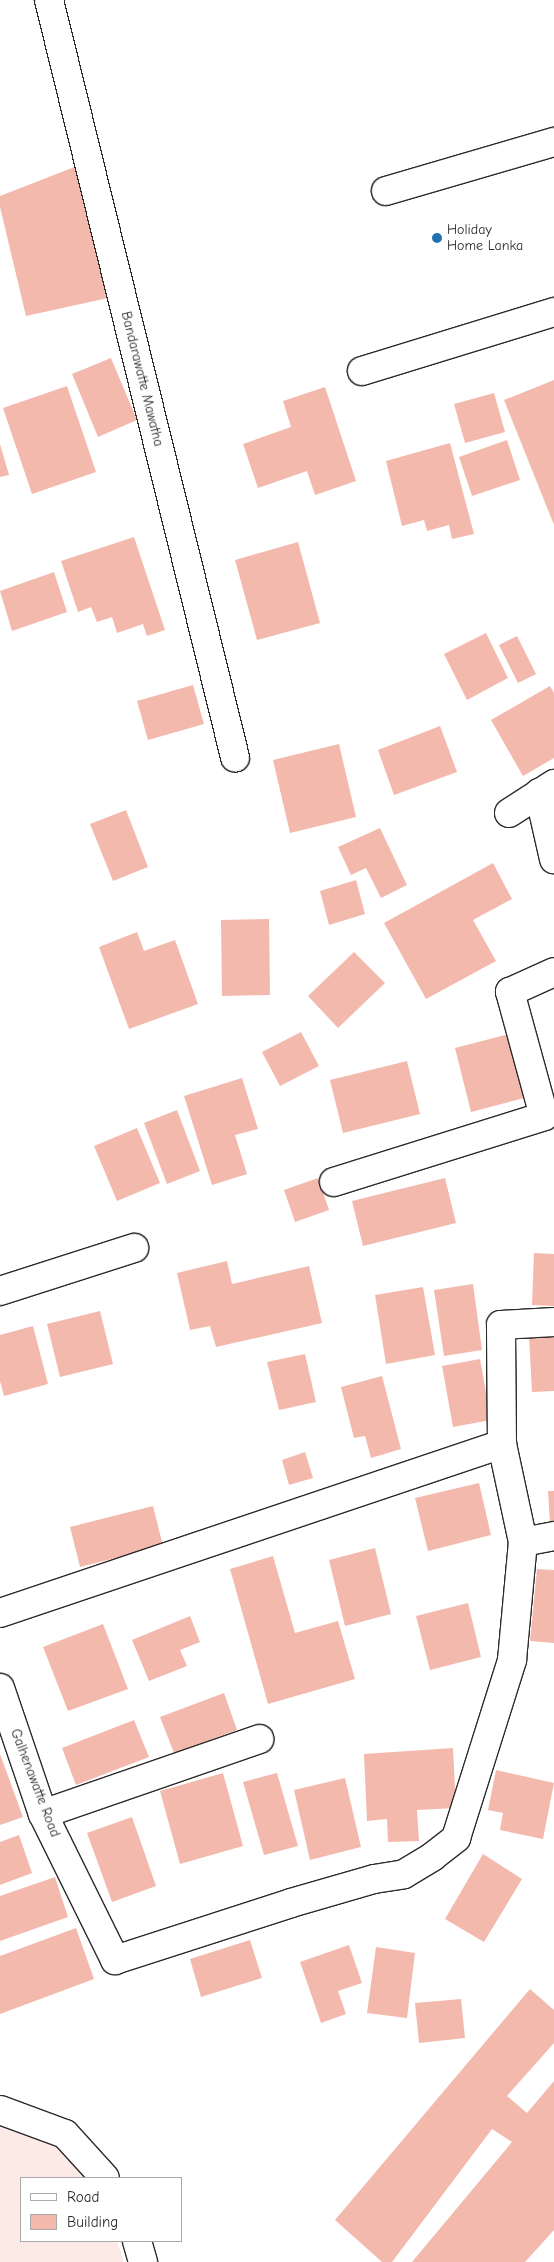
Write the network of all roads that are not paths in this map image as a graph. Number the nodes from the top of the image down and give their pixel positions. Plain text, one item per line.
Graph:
1 (49, 0) edge
2 (554, 142) edge
3 (386, 191) dead end
4 (554, 312) edge
5 (362, 371) dead end
6 (235, 757) dead end
7 (547, 789) edge
8 (509, 813) dead end
9 (554, 859) edge
10 (554, 972) edge
11 (334, 1182) dead end
12 (134, 1248) dead end
13 (0, 1291) edge
14 (554, 1322) edge
15 (502, 1444) junction
16 (554, 1536) edge
17 (523, 1542) junction
18 (0, 1613) edge
19 (0, 1688) edge
20 (260, 1739) dead end
21 (43, 1814) junction
22 (0, 2110) edge
23 (103, 2177) edge
24 (137, 2242) edge
25 (143, 2262) edge

1 - 6 street, Bandarawatte Mawatha
2 - 3 street
4 - 5 street
7 - 8 street
7 - 9 street
10 - 11 street
12 - 13 street
14 - 15 street
15 - 17 street
15 - 18 street
16 - 17 street
17 - 21 street, Galhenawatte Road
19 - 21 street, Galhenawatte Road
20 - 21 street
22 - 23 street
24 - 25 street

